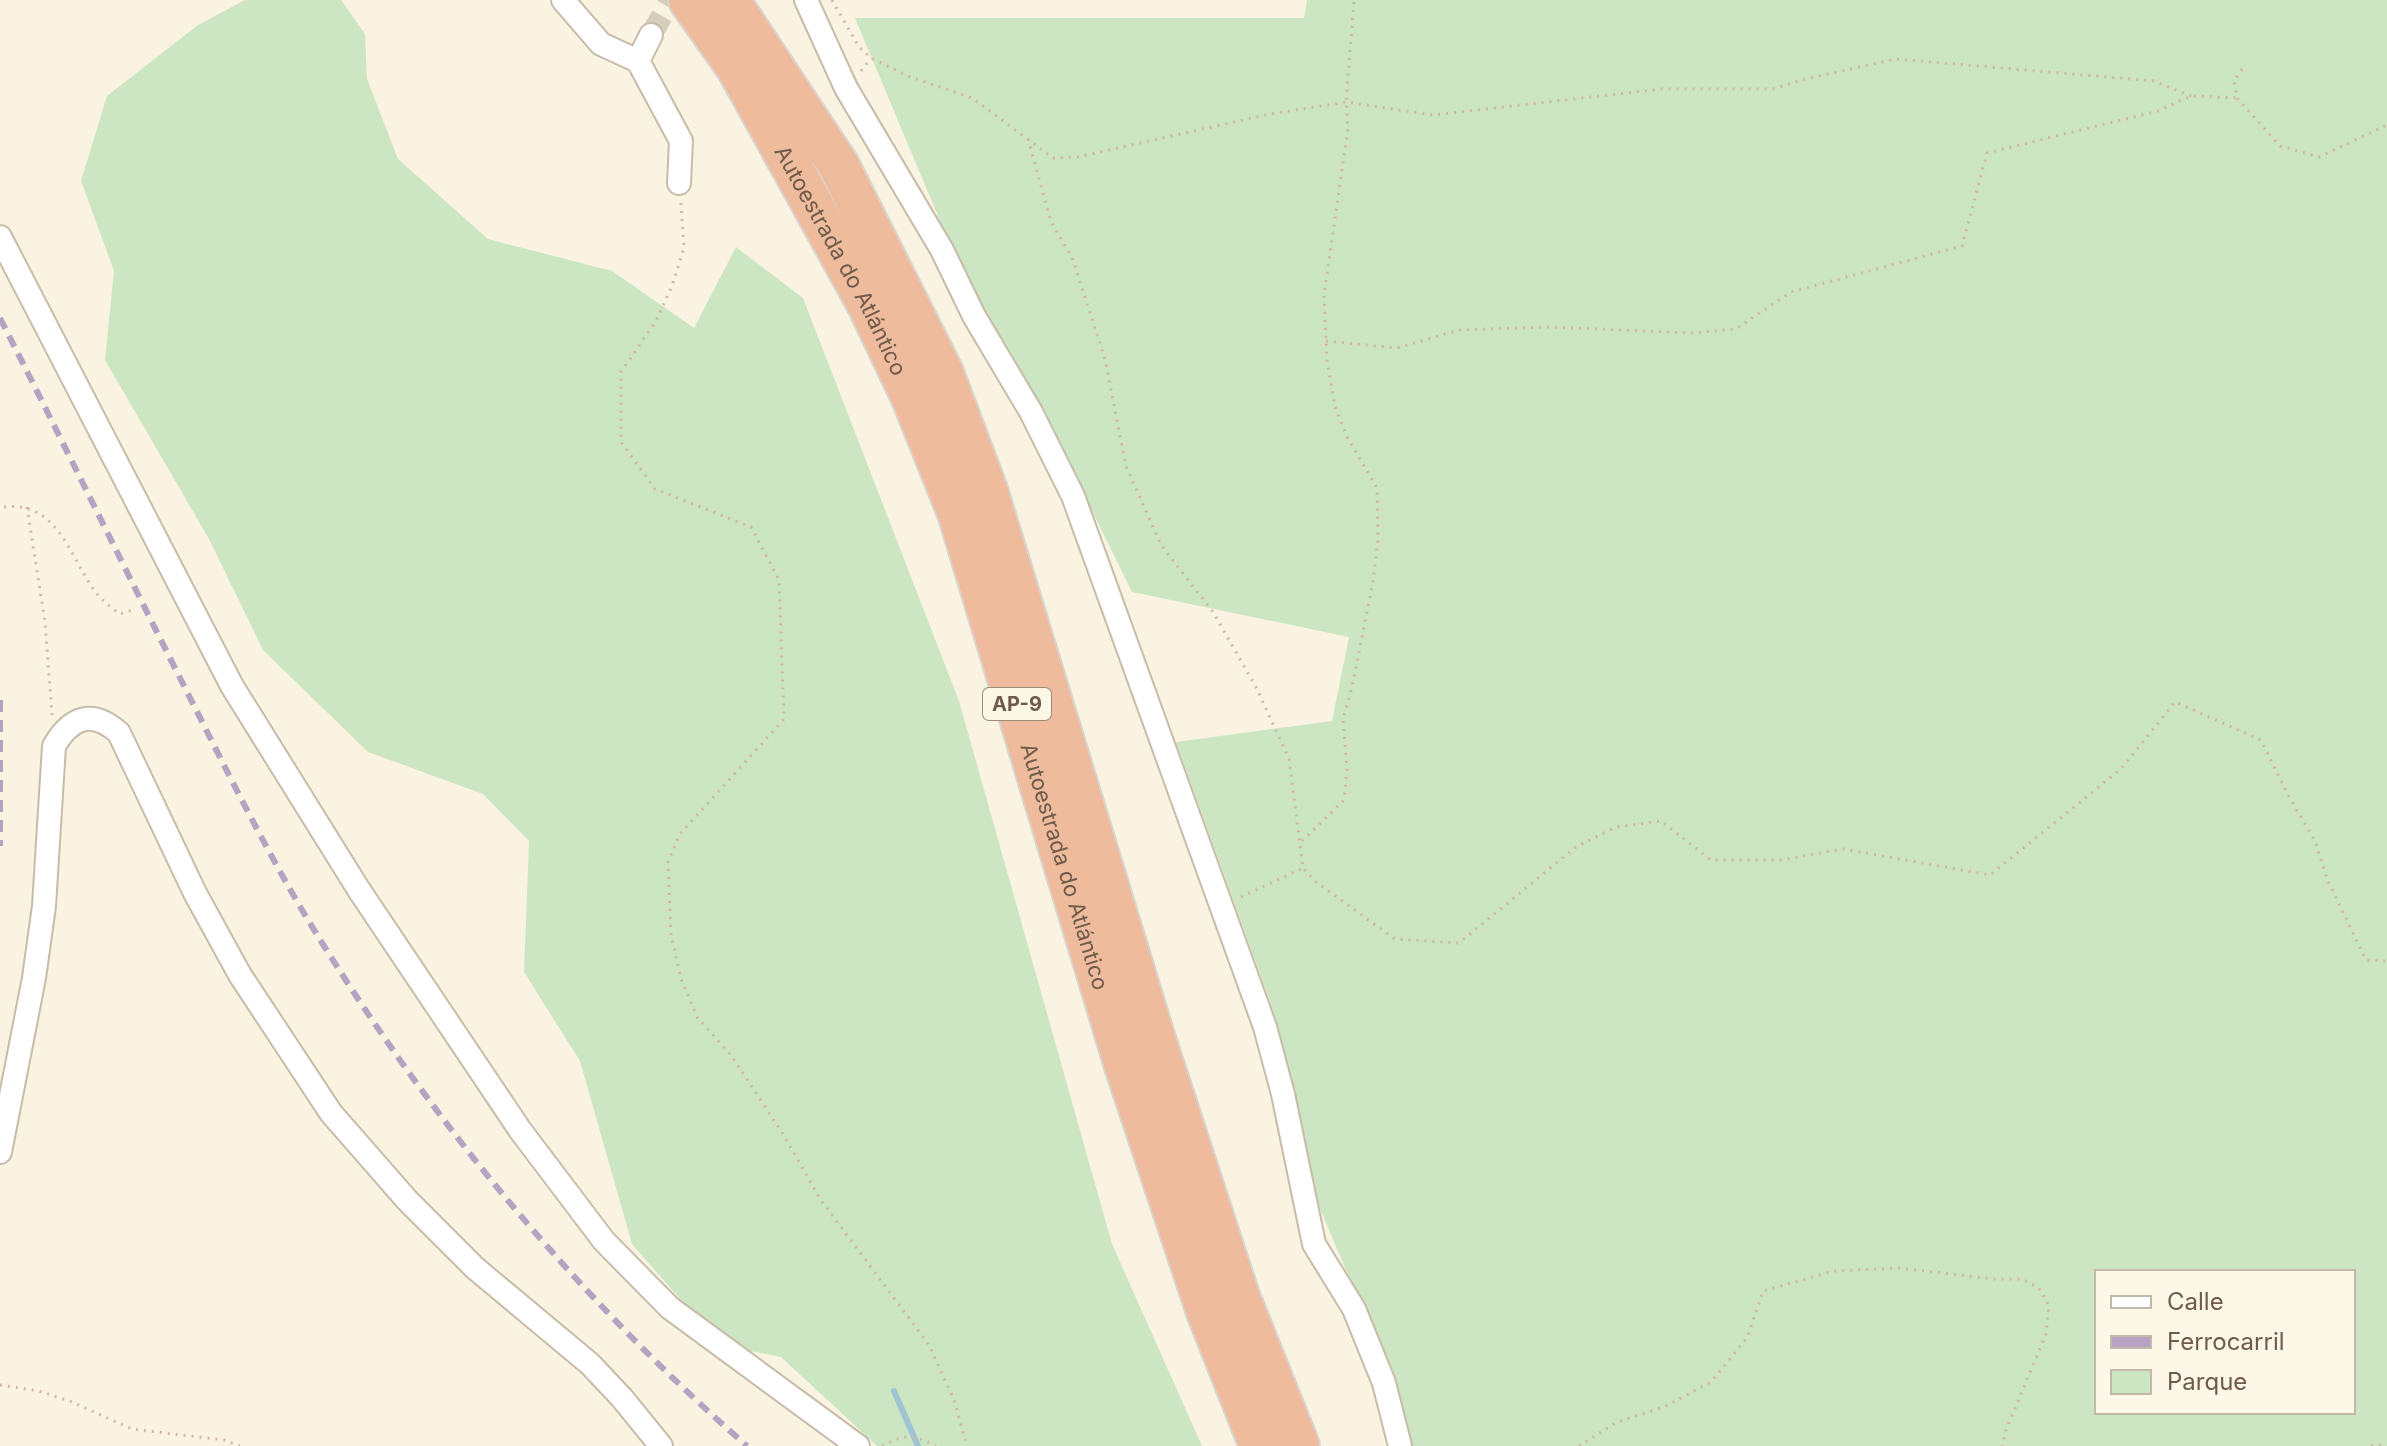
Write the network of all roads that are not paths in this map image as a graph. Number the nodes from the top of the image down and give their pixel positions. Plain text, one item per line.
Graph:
1 (563, 0) edge
2 (689, 0) edge
3 (729, 0) edge
4 (806, 0) edge
5 (651, 35) tunnel mouth
6 (638, 61) junction
7 (679, 183) road end
8 (0, 237) edge
9 (0, 1152) edge
10 (661, 1446) edge
11 (858, 1446) edge
12 (1260, 1446) edge
13 (1299, 1446) edge
14 (1400, 1446) edge

1 - 6 street
2 - 12 highway, Autoestrada do Atlántico / AP-9
3 - 13 highway, Autoestrada do Atlántico / AP-9
4 - 14 street
5 - 6 street
6 - 7 street
8 - 11 street
9 - 10 street

